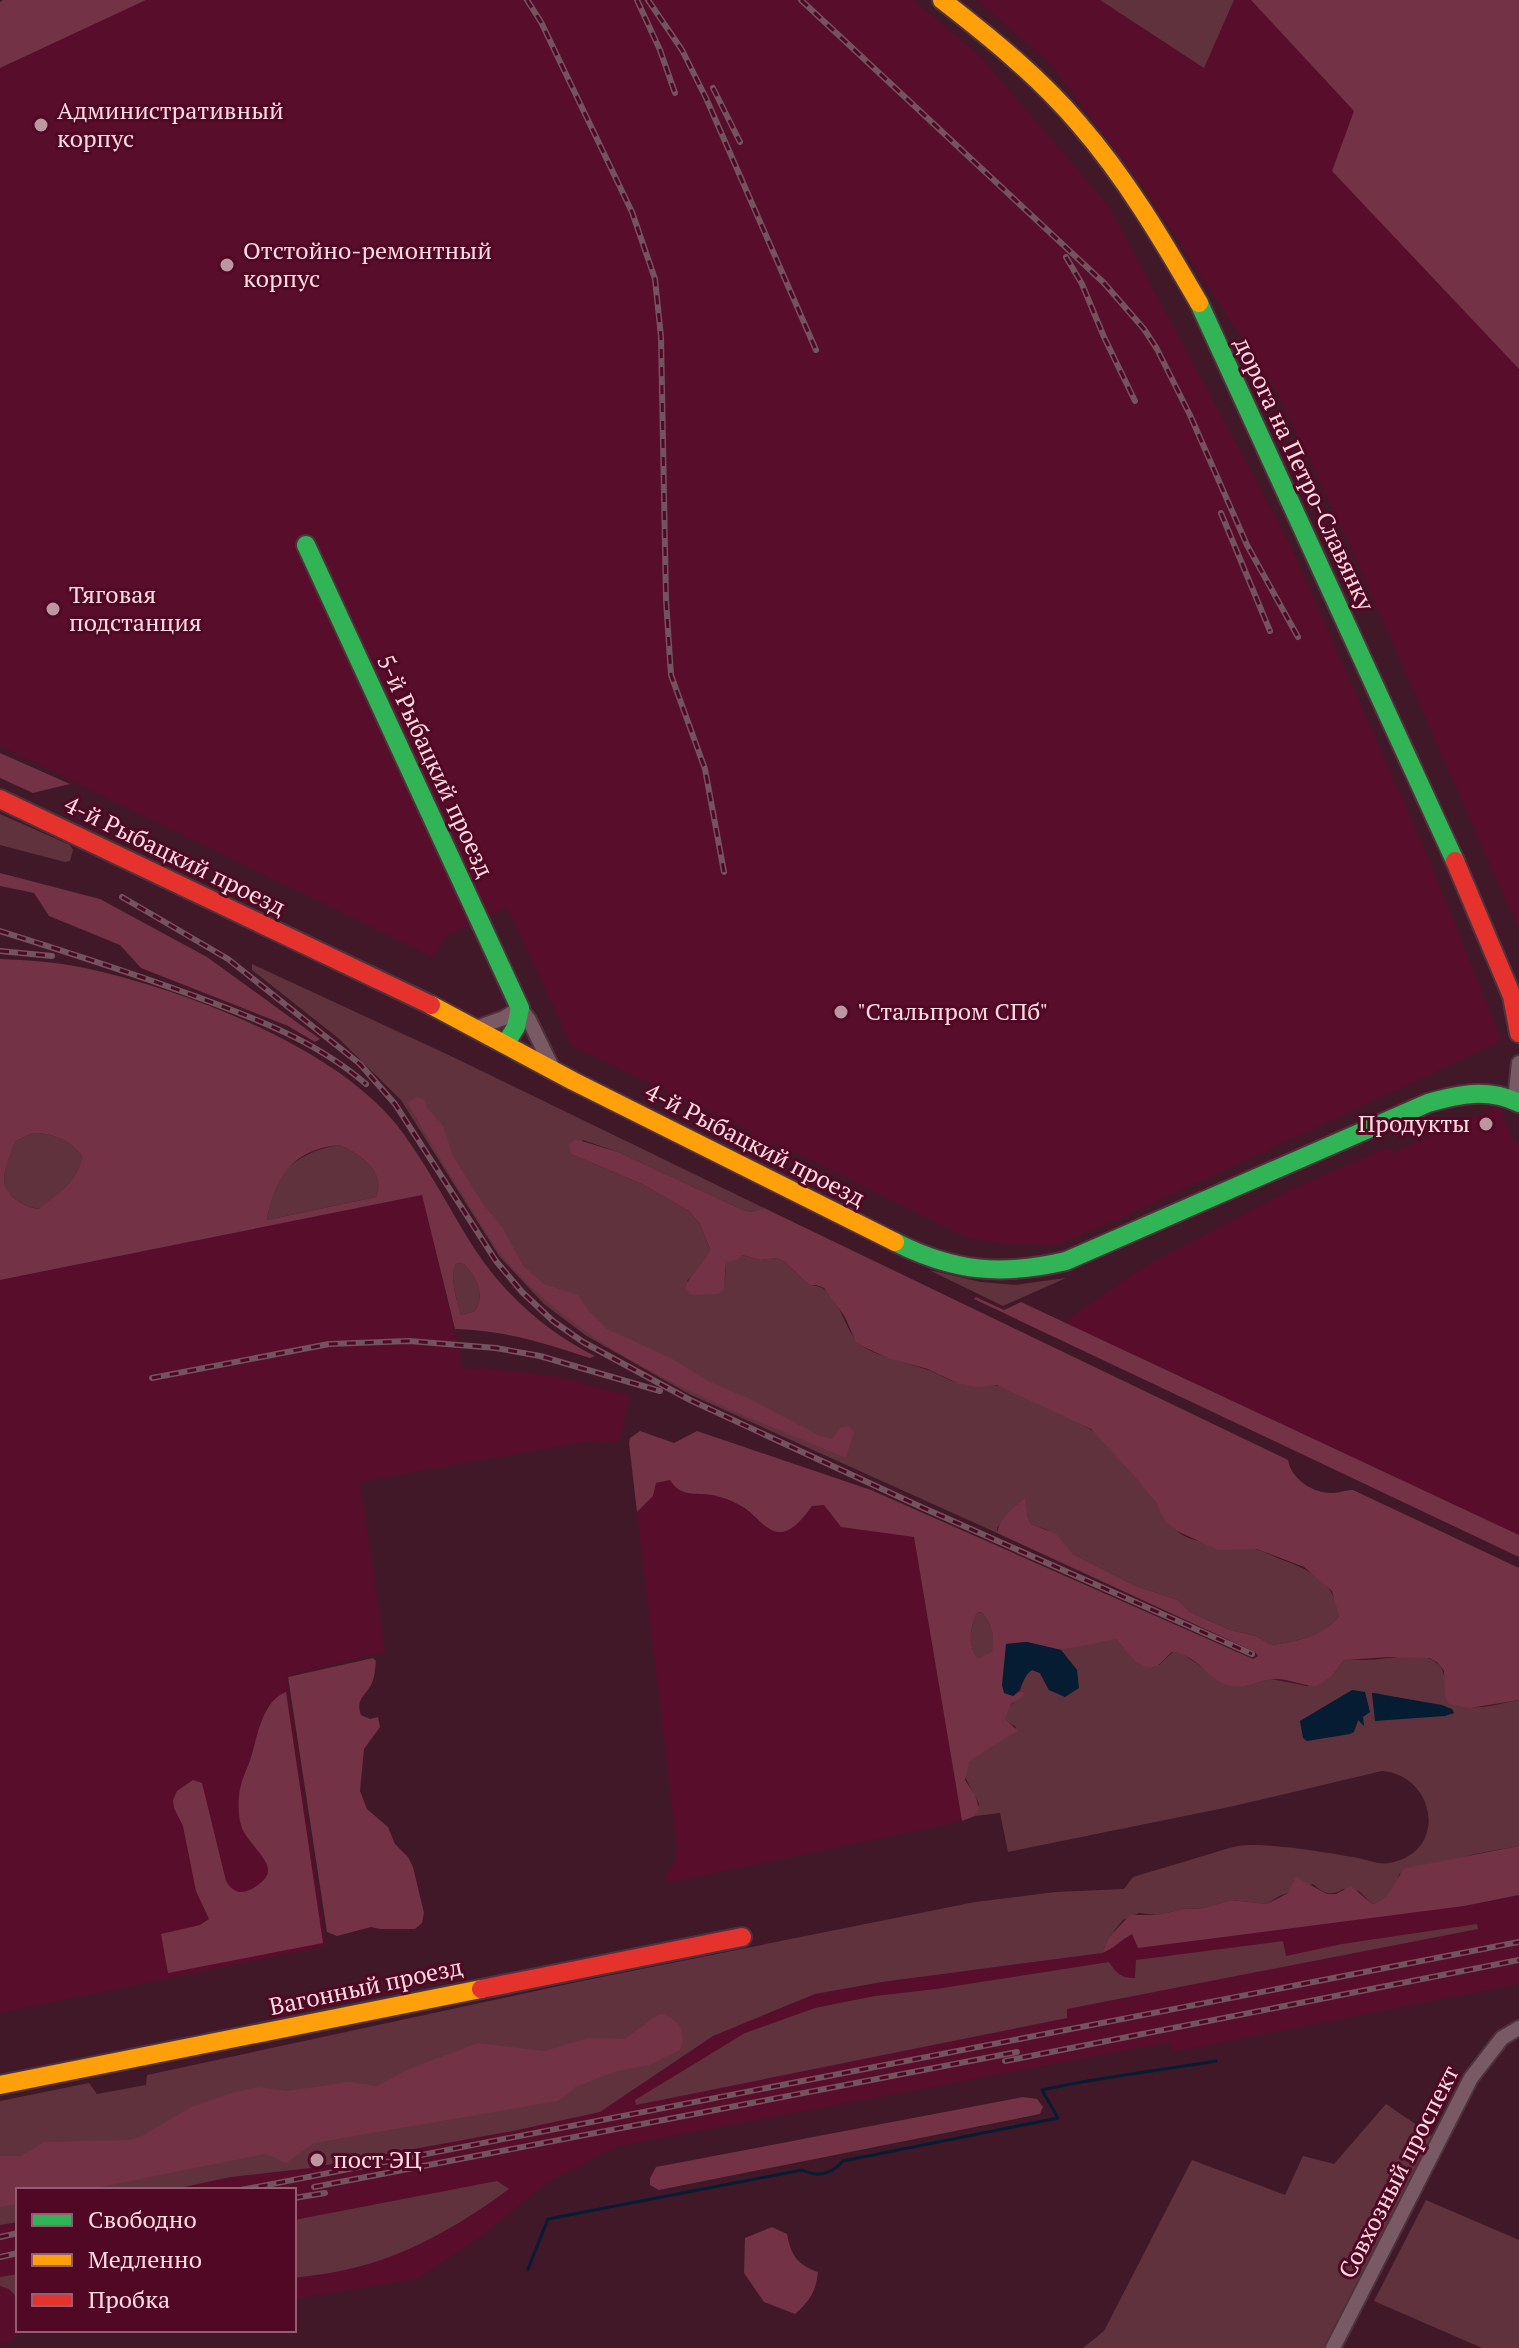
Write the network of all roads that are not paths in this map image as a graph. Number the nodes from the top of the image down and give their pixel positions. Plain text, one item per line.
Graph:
1 (942, 0) edge
2 (306, 545) dead end
3 (0, 799) edge
4 (520, 1008) junction
5 (476, 1028) junction
6 (1519, 1033) edge
7 (506, 1043) junction
8 (1519, 1063) edge
9 (553, 1069) junction
10 (1517, 1101) edge
11 (742, 1937) dead end
12 (1519, 2028) edge
13 (0, 2085) edge
14 (1333, 2348) edge

1 - 6 street, дорога на Петро-Славянку
2 - 4 street, 5-й Рыбацкий проезд
3 - 5 street, 4-й Рыбацкий проезд
4 - 5 street
4 - 7 street
4 - 9 street, 5-й Рыбацкий проезд
5 - 7 street, 4-й Рыбацкий проезд
7 - 9 street, 4-й Рыбацкий проезд
8 - 10 street
9 - 10 street, 4-й Рыбацкий проезд
11 - 13 street, Вагонный проезд
12 - 14 street, Совхозный проспект

